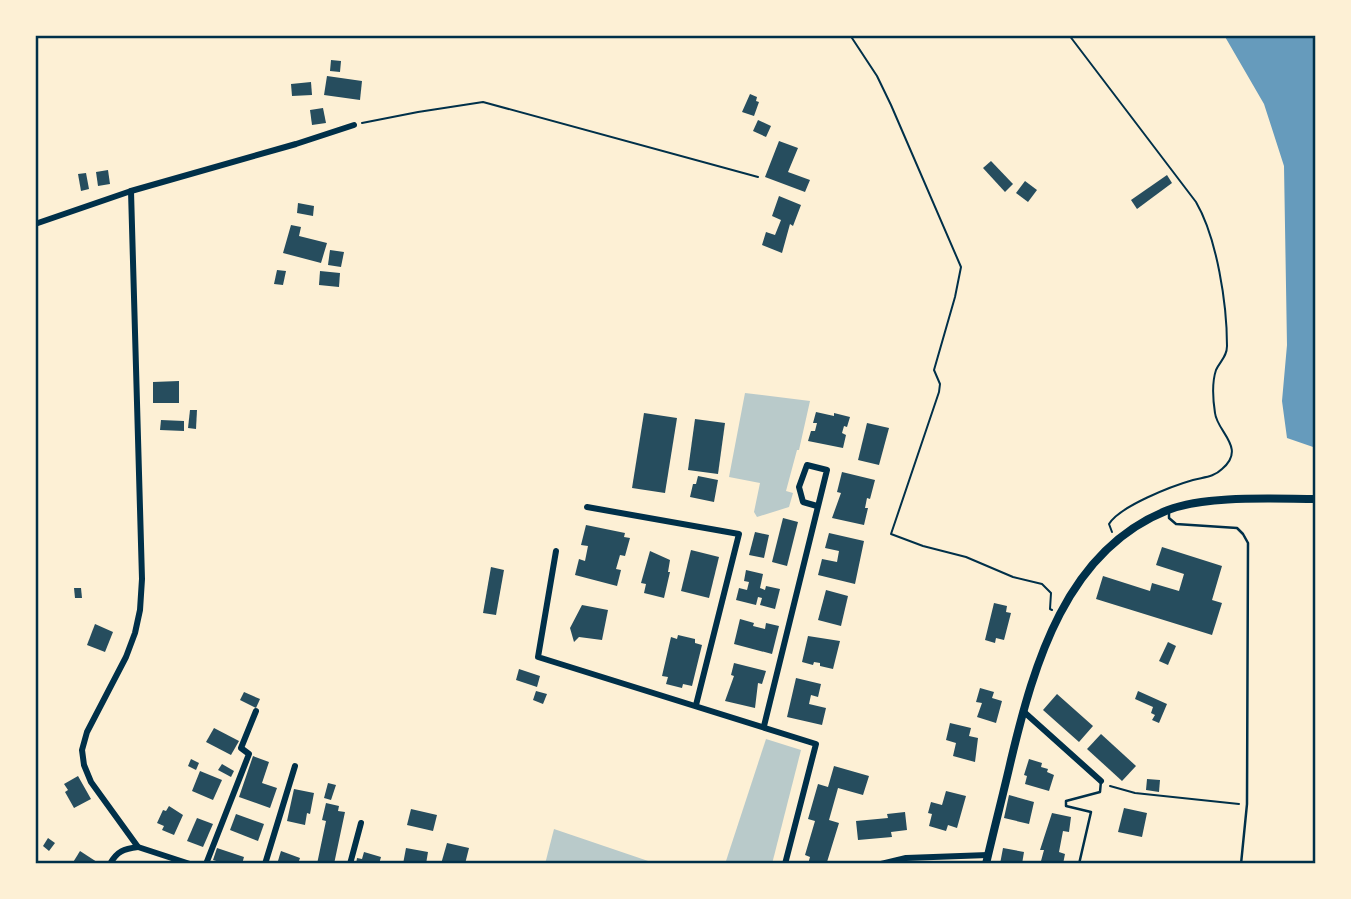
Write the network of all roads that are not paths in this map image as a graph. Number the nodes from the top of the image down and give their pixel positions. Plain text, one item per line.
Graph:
1 (354, 125) road end
2 (131, 191) junction
3 (35, 225) edge
4 (1316, 499) edge
5 (817, 506) junction
6 (587, 507) dead end
7 (1169, 509) junction
8 (556, 551) dead end
9 (696, 705) junction
10 (256, 711) dead end
11 (1023, 711) junction
12 (764, 726) junction
13 (295, 766) dead end
14 (1101, 781) joint
15 (361, 822) dead end
16 (138, 847) junction
17 (987, 859) edge
18 (110, 864) edge
19 (190, 864) edge
20 (206, 864) edge
21 (265, 864) edge
22 (350, 864) edge
23 (785, 864) edge
24 (881, 864) edge
25 (1079, 864) edge
26 (1241, 864) edge

1 - 2 street
2 - 3 street
2 - 16 street
4 - 7 street
5 - 5 street
5 - 12 street
6 - 9 street
7 - 11 street
7 - 26 lane
8 - 9 street
9 - 12 street
10 - 20 street
11 - 14 street
11 - 17 street
12 - 23 street
13 - 21 street
14 - 25 lane
15 - 22 street
16 - 18 street
16 - 19 street
17 - 24 street

